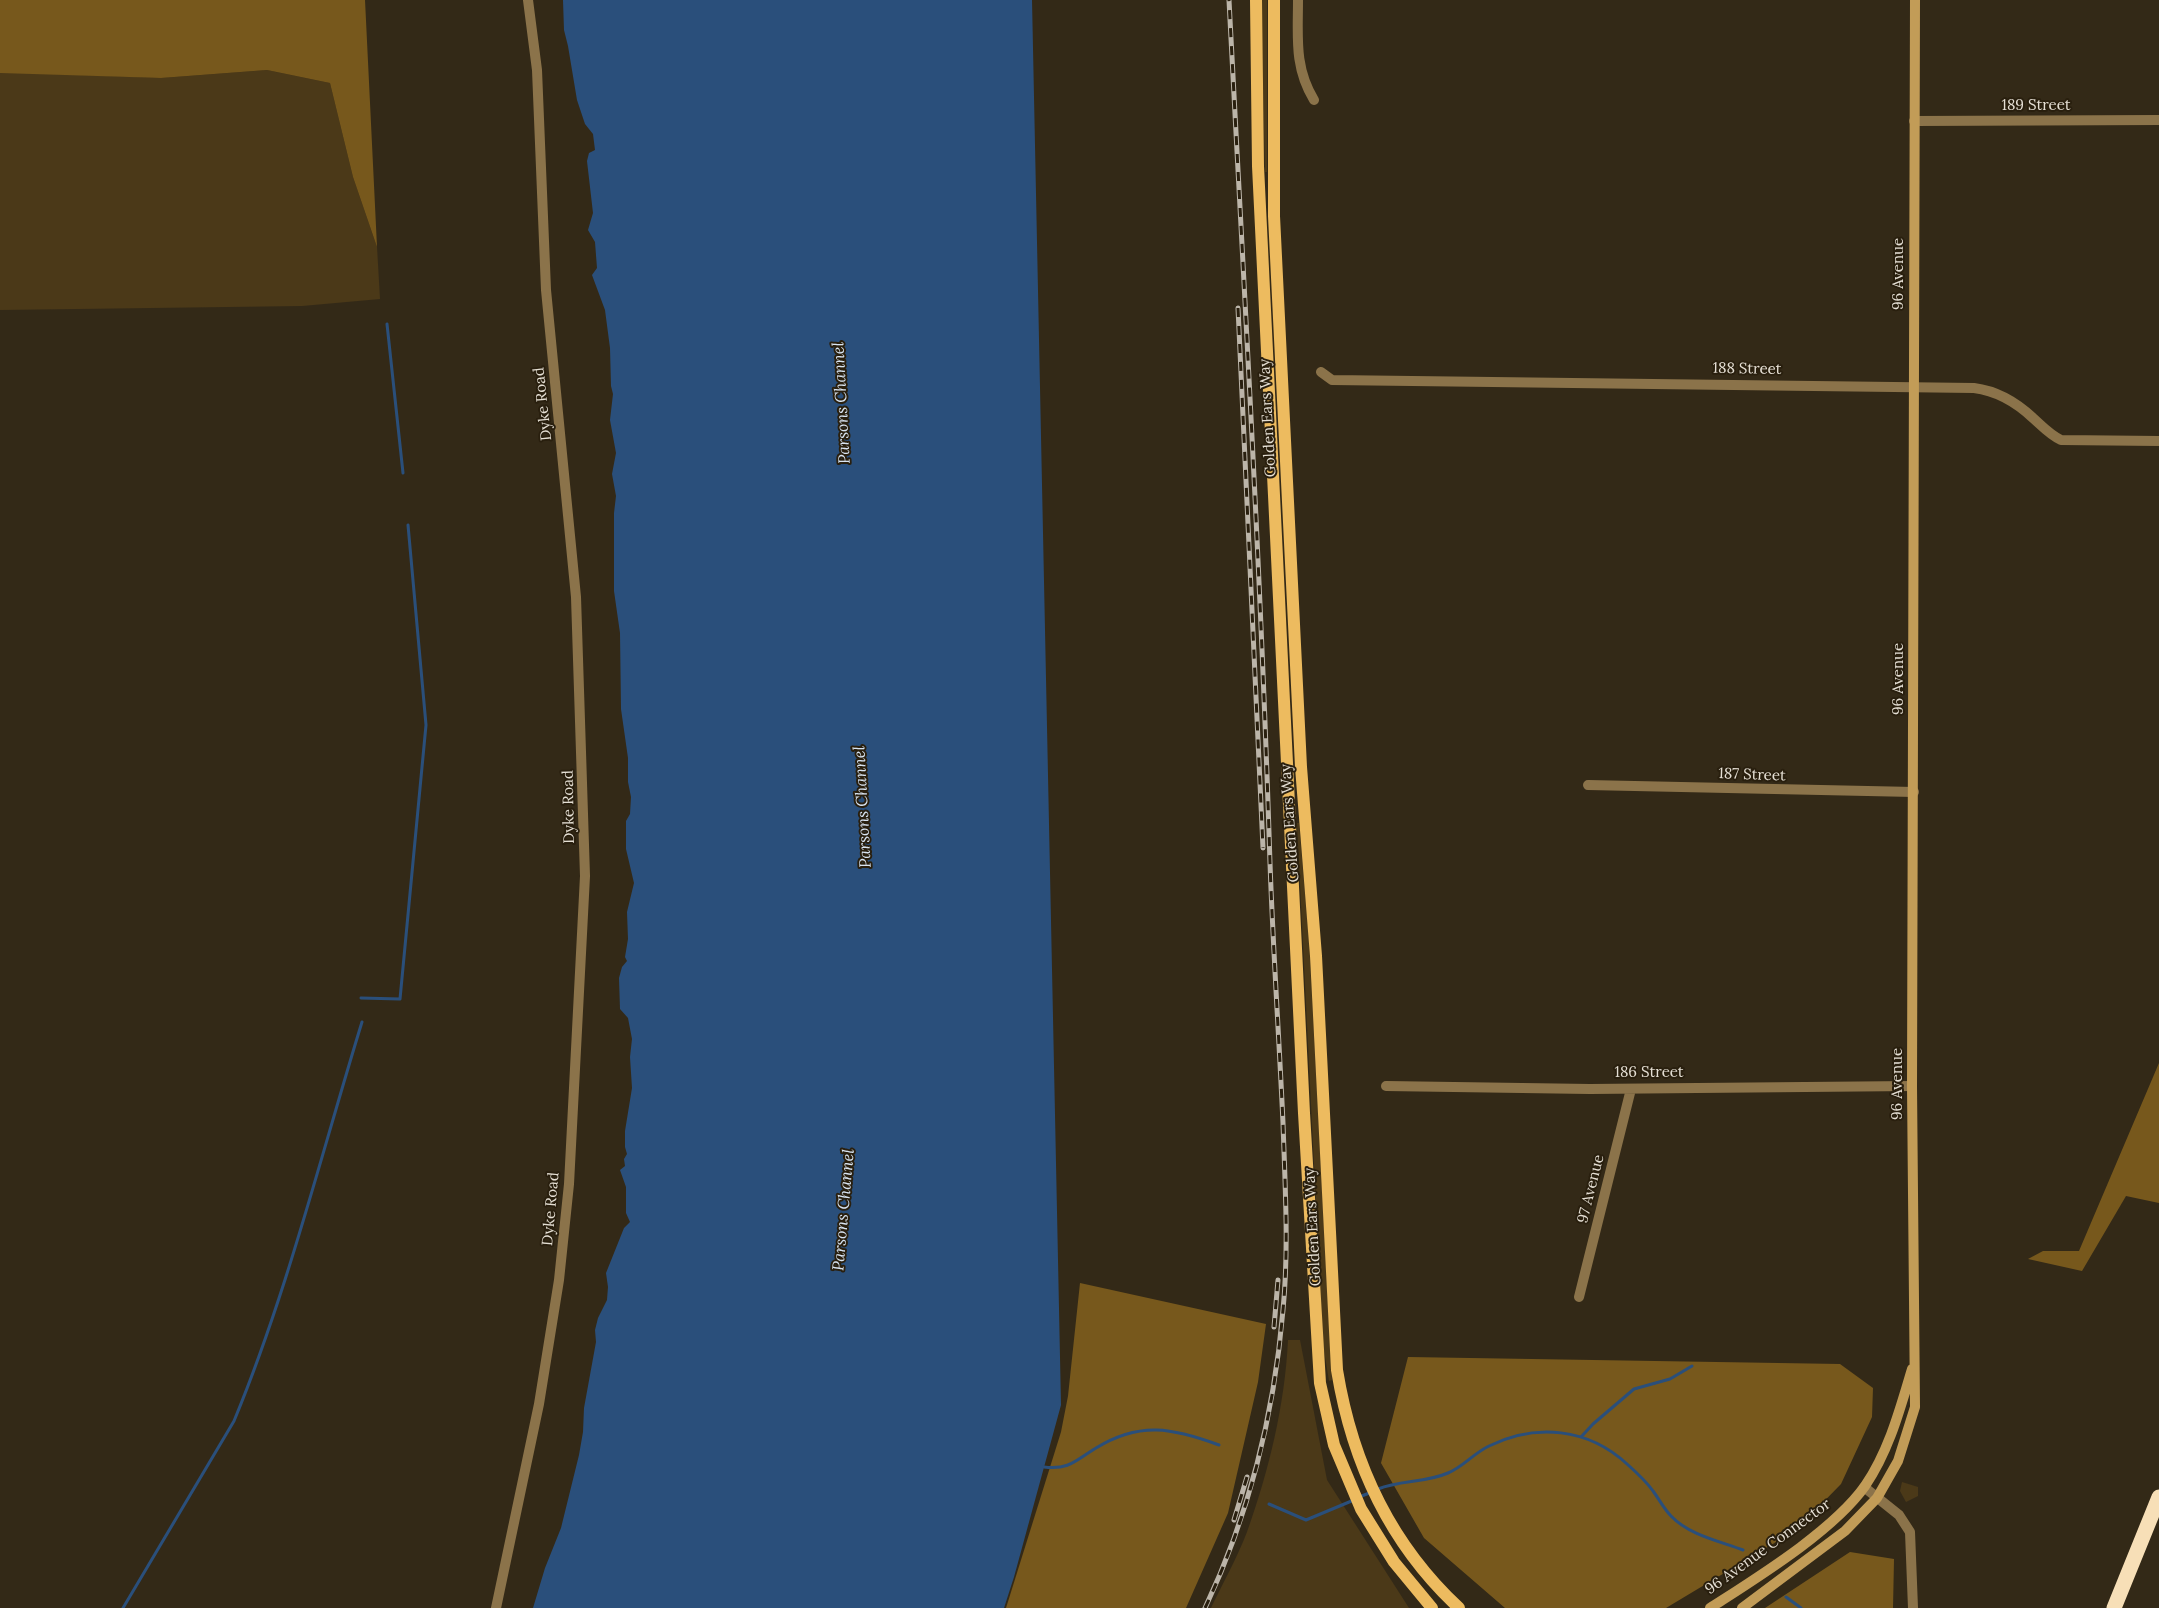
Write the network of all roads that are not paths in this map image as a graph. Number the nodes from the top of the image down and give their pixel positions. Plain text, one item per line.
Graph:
1 (528, 0) edge
2 (1256, 0) edge
3 (1274, 0) edge
4 (1298, 0) edge
5 (1915, 0) edge
6 (1314, 100) dead end
7 (2159, 120) edge
8 (1914, 121) junction
9 (1321, 372) dead end
10 (1914, 386) junction
11 (2159, 441) edge
12 (1588, 785) dead end
13 (1914, 792) junction
14 (1386, 1086) dead end
15 (1912, 1086) junction
16 (1632, 1088) junction
17 (1579, 1297) dead end
18 (1915, 1359) junction
19 (1864, 1487) junction
20 (2159, 1497) edge
21 (1877, 1498) junction
22 (496, 1608) edge
23 (1432, 1608) edge
24 (1459, 1608) edge
25 (1710, 1608) edge
26 (1742, 1608) edge
27 (1913, 1608) edge
28 (2114, 1608) edge

1 - 22 street, Dyke Road
2 - 23 main road, Golden Ears Way
3 - 24 main road, Golden Ears Way
4 - 6 street
5 - 8 main road, 96 Avenue
7 - 8 street, 189 Street
8 - 10 main road, 96 Avenue
9 - 10 street, 188 Street
10 - 11 street, 188 Street
10 - 13 main road, 96 Avenue
12 - 13 street, 187 Street
13 - 15 main road, 96 Avenue
14 - 16 street, 186 Street
15 - 16 street, 186 Street
15 - 18 main road, 96 Avenue
16 - 17 street, 97 Avenue
18 - 19 main road, 96 Avenue
18 - 21 main road, 96 Avenue
19 - 21 street
19 - 25 main road, 96 Avenue Connector
20 - 28 highway
21 - 26 main road
21 - 27 street

